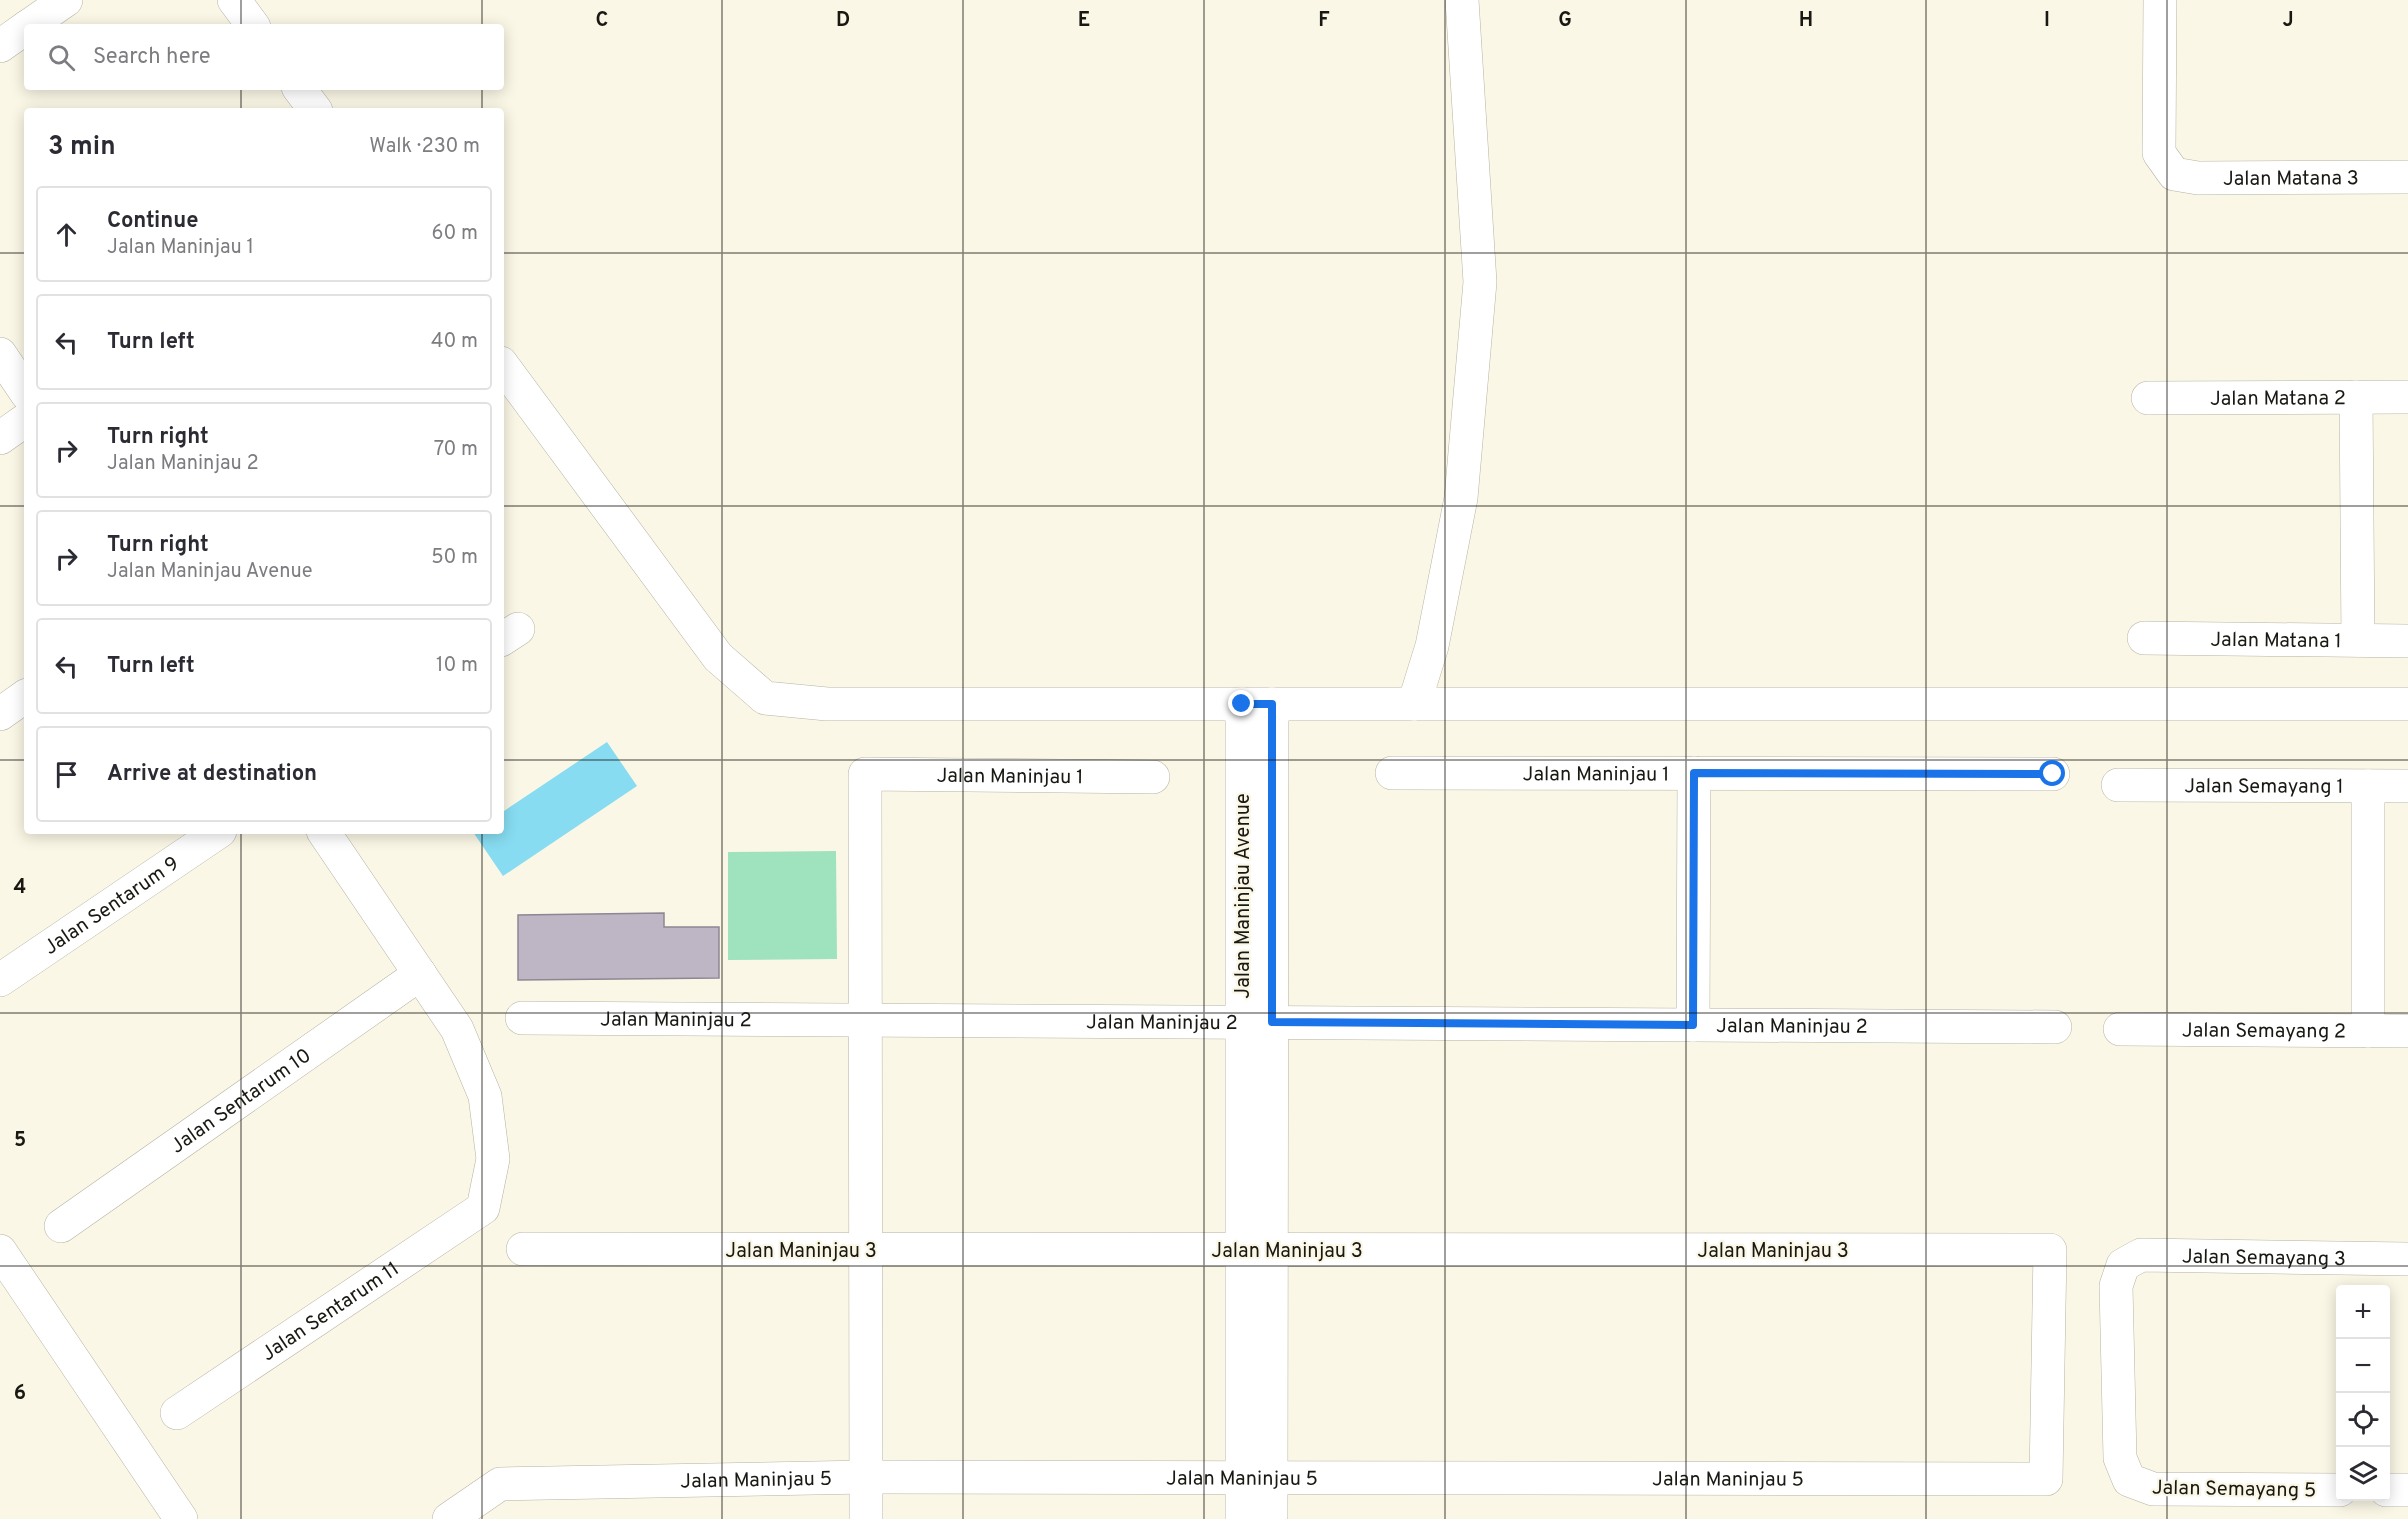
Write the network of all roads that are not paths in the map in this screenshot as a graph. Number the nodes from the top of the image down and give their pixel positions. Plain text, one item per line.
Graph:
1 (66, 0) edge
2 (234, 0) edge
3 (1462, 0) edge
4 (2160, 0) edge
5 (31, 24) edge
6 (252, 24) edge
7 (24, 29) edge
8 (0, 46) edge
9 (300, 90) edge
10 (314, 108) edge
11 (2408, 177) edge
12 (0, 354) edge
13 (504, 367) edge
14 (24, 390) edge
15 (2356, 397) junction
16 (2408, 397) edge
17 (2148, 398) dead end
18 (24, 421) edge
19 (0, 438) edge
20 (2144, 638) dead end
21 (2358, 640) junction
22 (2408, 641) edge
23 (24, 697) edge
24 (1257, 704) junction
25 (1414, 704) junction
26 (2408, 704) edge
27 (0, 714) edge
28 (1392, 773) dead end
29 (1694, 773) junction
30 (2053, 774) dead end
31 (1153, 777) dead end
32 (2118, 785) dead end
33 (2368, 786) junction
34 (2408, 786) edge
35 (216, 834) edge
36 (325, 834) edge
37 (420, 974) junction
38 (0, 980) edge
39 (522, 1018) dead end
40 (866, 1020) junction
41 (1257, 1022) junction
42 (1693, 1025) junction
43 (2055, 1027) dead end
44 (2120, 1029) dead end
45 (2368, 1031) junction
46 (2408, 1031) edge
47 (61, 1226) dead end
48 (523, 1249) dead end
49 (866, 1250) junction
50 (1256, 1250) junction
51 (0, 1251) edge
52 (2408, 1259) edge
53 (177, 1413) dead end
54 (866, 1476) junction
55 (1256, 1477) junction
56 (2046, 1479) joint
57 (2129, 1480) joint
58 (2336, 1490) edge
59 (2390, 1490) edge
60 (2408, 1490) edge
61 (181, 1519) edge
62 (449, 1519) edge
63 (866, 1519) edge
64 (1242, 1519) edge
65 (1271, 1519) edge

1 - 5 street
2 - 6 street
3 - 25 street
4 - 11 street, Jalan Matana 3
7 - 8 street
9 - 10 street
12 - 14 street
13 - 24 street
15 - 16 street, Jalan Matana 2
15 - 17 street, Jalan Matana 2
15 - 21 street
18 - 19 street
20 - 21 street, Jalan Matana 1
21 - 22 street, Jalan Matana 1
23 - 27 street
24 - 25 street
24 - 41 street, Jalan Maninjau Avenue
25 - 26 street
28 - 29 street, Jalan Maninjau 1
29 - 30 street, Jalan Maninjau 1
29 - 42 street
31 - 40 street, Jalan Maninjau 1
32 - 33 street, Jalan Semayang 1
33 - 34 street, Jalan Semayang 1
33 - 45 street
35 - 38 street, Jalan Sentarum 9
36 - 37 street
37 - 47 street, Jalan Sentarum 10
37 - 53 street, Jalan Sentarum 11
39 - 40 street, Jalan Maninjau 2
40 - 41 street, Jalan Maninjau 2
40 - 49 street
41 - 42 street, Jalan Maninjau 2
41 - 50 street, Jalan Maninjau Avenue
42 - 43 street, Jalan Maninjau 2
44 - 45 street, Jalan Semayang 2
45 - 46 street, Jalan Semayang 2
48 - 49 street, Jalan Maninjau 3
49 - 50 street, Jalan Maninjau 3
49 - 54 street
50 - 55 street, Jalan Maninjau Avenue
50 - 56 street, Jalan Maninjau 3
51 - 61 street
52 - 57 street, Jalan Semayang 3
54 - 55 street, Jalan Maninjau 5
54 - 62 street, Jalan Maninjau 5
54 - 63 street
55 - 56 street, Jalan Maninjau 5
55 - 64 street, Jalan Maninjau Avenue
55 - 65 street, Jalan Maninjau Avenue
57 - 58 street, Jalan Semayang 5
59 - 60 street

